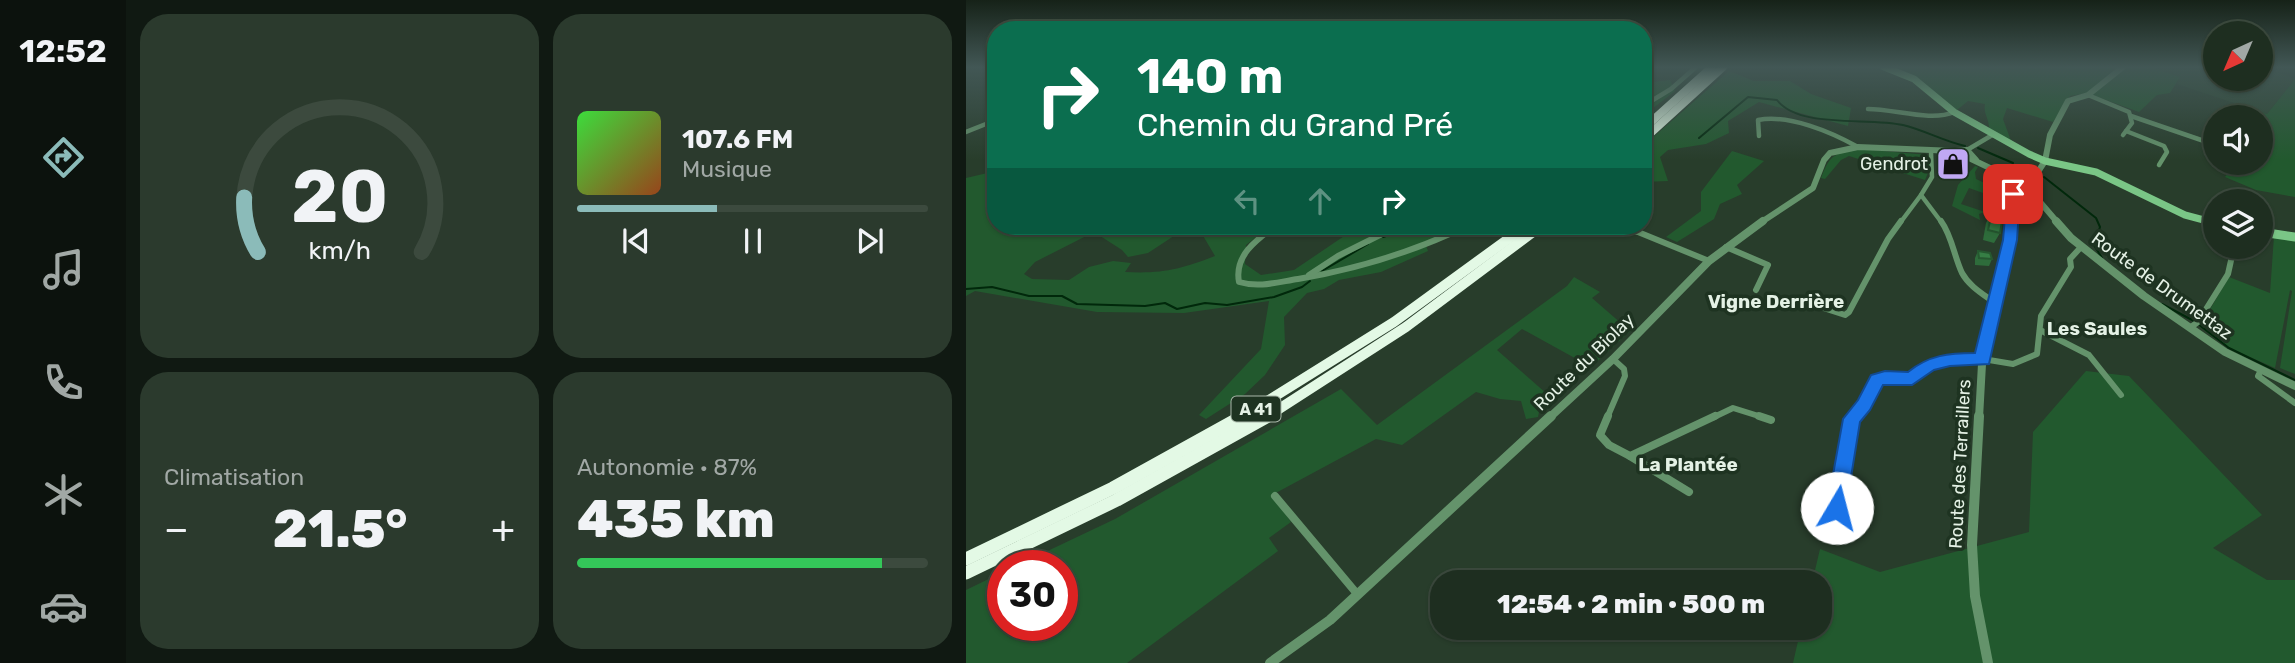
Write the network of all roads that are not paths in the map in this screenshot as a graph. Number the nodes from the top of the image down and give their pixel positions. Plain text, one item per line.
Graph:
1 (1677, 98) edge
2 (1689, 98) edge
3 (1938, 98) edge
4 (2078, 98) edge
5 (2096, 98) edge
6 (1868, 109) dead end
7 (1954, 112) junction
8 (2131, 116) junction
9 (1652, 120) edge
10 (987, 123) edge
11 (966, 131) edge
12 (1652, 132) edge
13 (1994, 134) junction
14 (1759, 136) dead end
15 (2203, 141) edge
16 (1858, 147) junction
17 (1935, 151) junction
18 (1969, 155) junction
19 (2045, 162) junction
20 (2159, 165) dead end
21 (2022, 184) junction
22 (1921, 195) junction
23 (2203, 220) edge
24 (2273, 234) edge
25 (1264, 235) edge
26 (1380, 235) edge
27 (1450, 235) edge
28 (1514, 235) edge
29 (1529, 235) edge
30 (1648, 235) edge
31 (2293, 236) edge
32 (1726, 247) junction
33 (2081, 247) junction
34 (2231, 259) edge
35 (1709, 261) junction
36 (1304, 278) junction
37 (1756, 290) dead end
38 (1995, 303) junction
39 (1811, 304) dead end
40 (2194, 325) junction
41 (2040, 330) junction
42 (1613, 359) junction
43 (1983, 359) junction
44 (2261, 370) junction
45 (2295, 386) edge
46 (2121, 396) dead end
47 (2295, 404) edge
48 (1771, 420) dead end
49 (1630, 456) junction
50 (1689, 492) dead end
51 (1275, 496) dead end
52 (1837, 508) dead end
53 (966, 559) edge
54 (966, 573) edge
55 (1358, 596) junction
56 (1270, 663) edge
57 (1988, 663) edge

1 - 9 highway
2 - 12 highway
3 - 7 main road
4 - 19 street
5 - 8 street
6 - 7 street
7 - 13 main road
8 - 15 street
8 - 20 street
10 - 11 street
13 - 18 street
13 - 19 main road
14 - 16 street
16 - 17 street, Route du Biolay
16 - 32 street, Route du Biolay
17 - 18 street, Route du Biolay
17 - 22 street
18 - 21 street
19 - 21 street
19 - 23 main road
21 - 33 street, Route de Drumettaz
21 - 38 street, Route des Terraillers
22 - 38 street
22 - 39 street
24 - 31 main road
25 - 36 street
26 - 36 street
27 - 36 street
28 - 53 highway, A 41
29 - 54 highway, A 41
30 - 35 street
32 - 35 street, Route du Biolay
32 - 37 street
33 - 40 street, Route de Drumettaz
33 - 41 street
34 - 40 street
35 - 42 street, Route du Biolay
38 - 43 street, Route des Terraillers
40 - 44 street, Route de Drumettaz
41 - 43 street
41 - 46 street
42 - 49 street
42 - 55 street, Route du Biolay
43 - 52 street
43 - 57 street, Route des Terraillers
44 - 45 street, Route de Drumettaz
44 - 47 street
48 - 49 street
49 - 50 street
51 - 55 street
55 - 56 street, Route du Biolay

